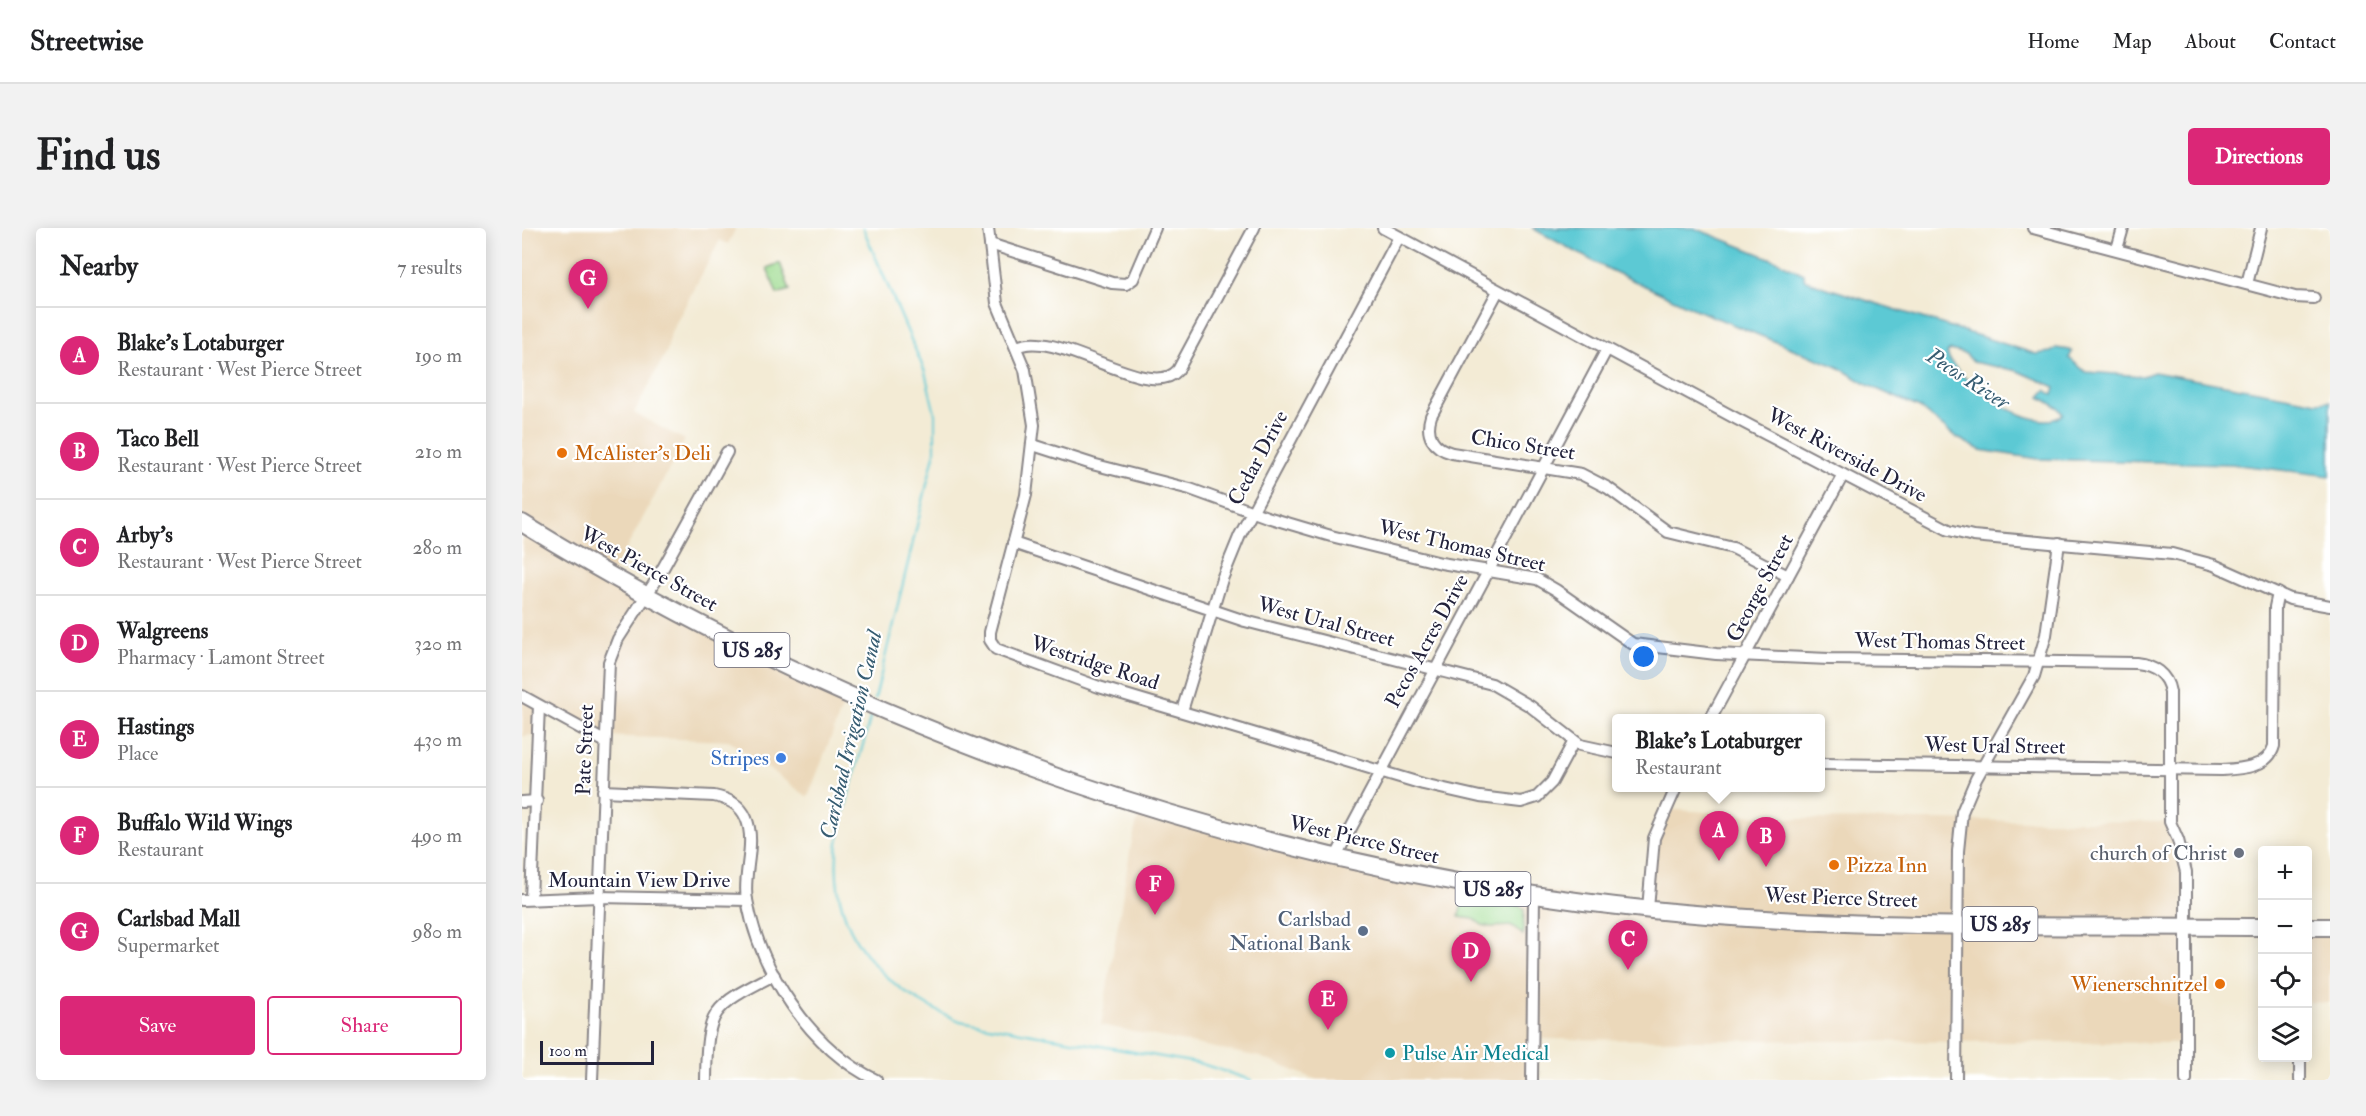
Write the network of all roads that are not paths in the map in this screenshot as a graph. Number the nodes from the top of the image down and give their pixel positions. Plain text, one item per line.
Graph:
1 (988, 228) edge
2 (1155, 228) edge
3 (1254, 228) edge
4 (1383, 228) edge
5 (2033, 228) edge
6 (2122, 228) edge
7 (2261, 228) edge
8 (1399, 237) junction
9 (990, 244) junction
10 (2116, 249) junction
11 (2247, 284) junction
12 (1498, 291) junction
13 (2313, 298) dead end
14 (1017, 348) junction
15 (1607, 349) junction
16 (1033, 445) junction
17 (727, 452) dead end
18 (1543, 467) junction
19 (1843, 475) junction
20 (1251, 511) junction
21 (522, 523) edge
22 (1013, 543) junction
23 (2059, 543) junction
24 (1488, 570) junction
25 (1788, 576) junction
26 (2278, 593) junction
27 (646, 596) junction
28 (2330, 606) edge
29 (1213, 609) junction
30 (1746, 655) junction
31 (2038, 663) junction
32 (1434, 670) junction
33 (522, 696) edge
34 (539, 706) junction
35 (1182, 711) junction
36 (1713, 714) edge
37 (604, 741) junction
38 (1575, 741) junction
39 (1612, 752) edge
40 (1825, 764) edge
41 (1983, 765) junction
42 (2169, 768) junction
43 (1380, 771) junction
44 (603, 791) junction
45 (1674, 792) edge
46 (537, 801) junction
47 (522, 802) edge
48 (1335, 858) junction
49 (1534, 896) junction
50 (599, 897) junction
51 (526, 899) edge
52 (747, 900) junction
53 (1648, 909) junction
54 (1958, 923) junction
55 (2186, 926) junction
56 (2258, 927) edge
57 (2312, 927) edge
58 (2330, 927) edge
59 (774, 975) junction
60 (2300, 1062) edge
61 (592, 1080) edge
62 (706, 1080) edge
63 (876, 1080) edge
64 (1532, 1080) edge
65 (1956, 1080) edge
66 (2186, 1080) edge
67 (2300, 1080) edge

1 - 9 street, Westridge Road
2 - 9 street
3 - 14 street
4 - 8 street, West Riverside Drive
5 - 10 street
6 - 10 street
7 - 11 street
8 - 12 street, West Riverside Drive
8 - 20 street, Cedar Drive
9 - 14 street, Westridge Road
10 - 11 street
11 - 13 street
12 - 15 street, West Riverside Drive
12 - 18 street, Chico Street
14 - 16 street, Westridge Road
15 - 18 street, Pecos Acres Drive
15 - 19 street, West Riverside Drive
16 - 20 street, West Thomas Street
16 - 22 street, Westridge Road
17 - 27 street, Pate Street
18 - 24 street, Pecos Acres Drive
18 - 25 street, Chico Street
19 - 23 street, West Riverside Drive
19 - 25 street, George Street
20 - 24 street, West Thomas Street
20 - 29 street, Cedar Drive
21 - 27 highway, West Pierce Street / US 285
22 - 29 street, West Ural Street
22 - 35 street, Westridge Road
23 - 26 street, West Riverside Drive
23 - 31 street
24 - 30 street, West Thomas Street
24 - 32 street, Pecos Acres Drive
25 - 30 street, George Street
26 - 28 street, West Riverside Drive
26 - 42 street, West Ural Street
27 - 37 street, Pate Street
27 - 48 highway, West Pierce Street / US 285
29 - 32 street, West Ural Street
29 - 35 street, Cedar Drive
30 - 31 street, West Thomas Street
30 - 36 street, George Street
31 - 41 street
31 - 42 street, West Thomas Street
32 - 38 street, West Ural Street
32 - 43 street, Pecos Acres Drive
33 - 34 street
34 - 37 street
34 - 46 street
35 - 43 street, Westridge Road
37 - 44 street, Pate Street
38 - 39 street, West Ural Street
38 - 43 street, Westridge Road
40 - 41 street, West Ural Street
41 - 42 street, West Ural Street
41 - 54 street
42 - 55 street, West Thomas Street
43 - 48 street, Pecos Acres Drive
44 - 50 street, Pate Street
44 - 52 street
45 - 53 street
46 - 47 street
46 - 51 street
48 - 49 highway, West Pierce Street / US 285
49 - 53 highway, West Pierce Street / US 285
49 - 64 street
50 - 51 street, Mountain View Drive
50 - 52 street, Mountain View Drive
50 - 61 street, Pate Street
52 - 59 street
53 - 54 highway, West Pierce Street / US 285
54 - 55 highway, West Pierce Street / US 285
54 - 65 street
55 - 56 highway, West Pierce Street / US 285
55 - 66 street, West Thomas Street
57 - 58 highway
59 - 62 street
59 - 63 street
60 - 67 street

